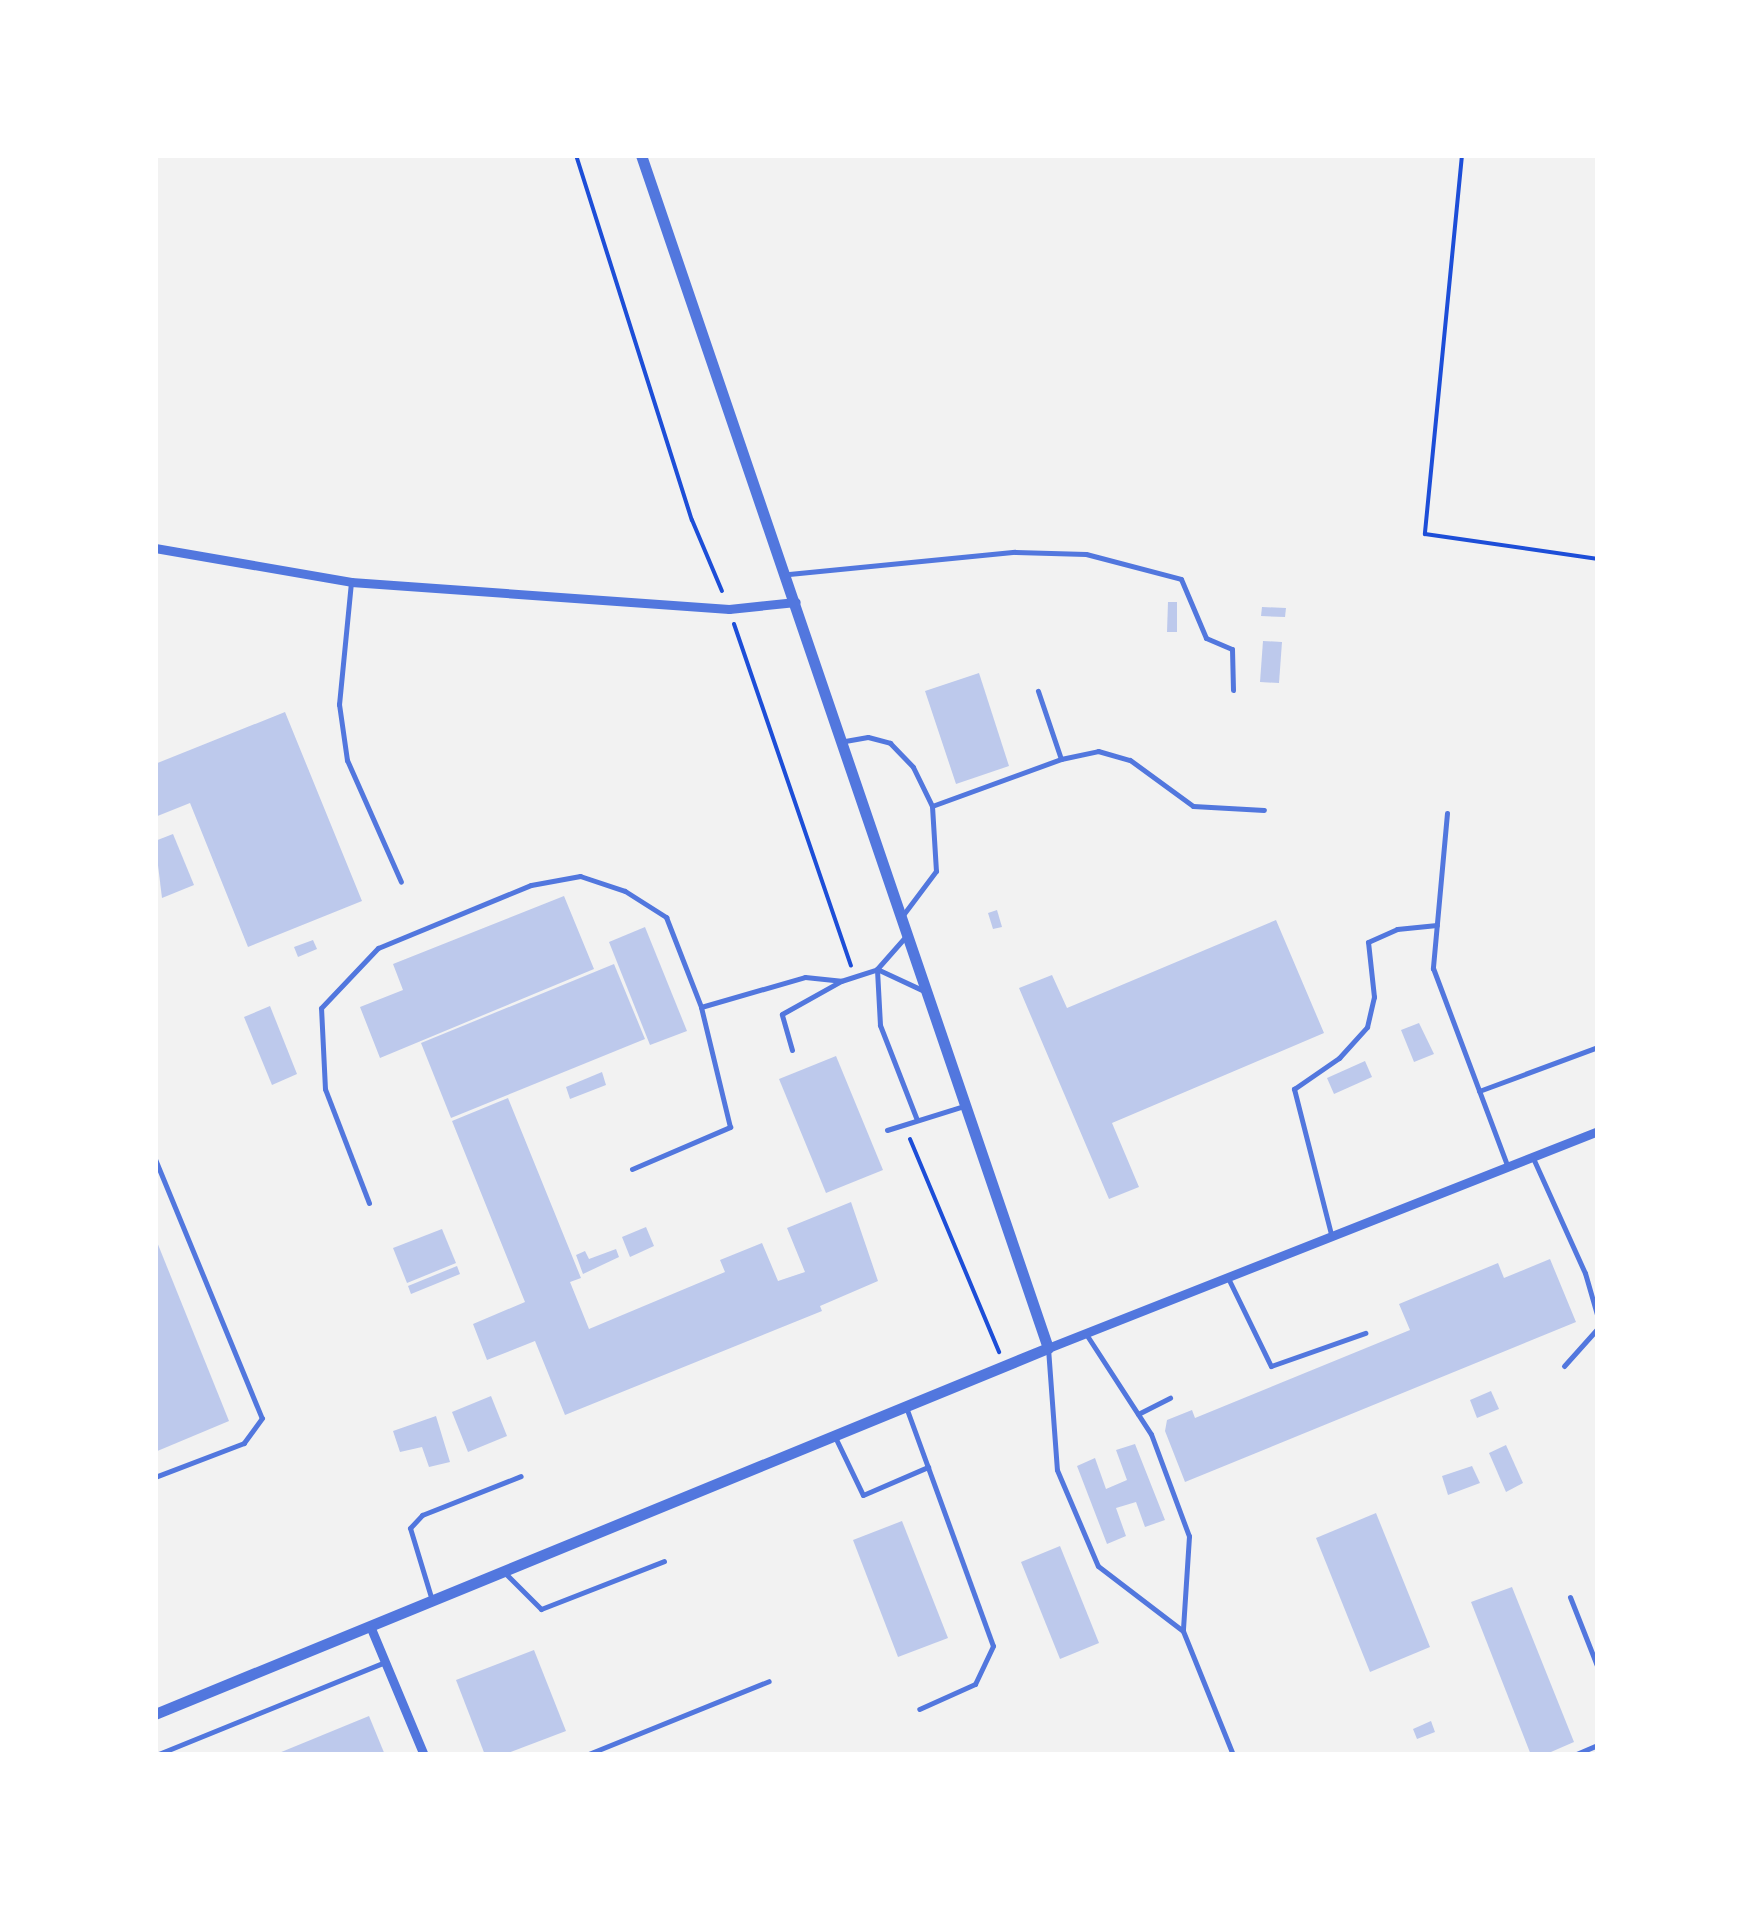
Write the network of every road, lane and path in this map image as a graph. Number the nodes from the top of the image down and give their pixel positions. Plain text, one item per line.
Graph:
1 (576, 155) edge
2 (642, 155) edge
3 (1462, 155) edge
4 (155, 548) edge
5 (1598, 559) edge
6 (789, 574) junction
7 (351, 582) junction
8 (799, 602) junction
9 (729, 609) junction
10 (1233, 690) dead end
11 (1038, 691) dead end
12 (845, 741) junction
13 (1060, 759) junction
14 (932, 806) junction
15 (1264, 810) dead end
16 (1446, 814) dead end
17 (401, 882) dead end
18 (903, 915) junction
19 (1437, 925) junction
20 (909, 932) junction
21 (878, 970) junction
22 (854, 976) junction
23 (841, 981) junction
24 (929, 993) junction
25 (701, 1007) junction
26 (1598, 1047) edge
27 (792, 1050) dead end
28 (1479, 1090) junction
29 (967, 1106) junction
30 (917, 1120) junction
31 (904, 1124) junction
32 (887, 1130) dead end
33 (1598, 1131) edge
34 (1533, 1158) junction
35 (155, 1159) edge
36 (1508, 1168) junction
37 (632, 1169) dead end
38 (369, 1203) dead end
39 (1332, 1237) junction
40 (1228, 1278) junction
41 (1598, 1318) edge
42 (1598, 1328) edge
43 (1366, 1332) dead end
44 (1086, 1334) junction
45 (1048, 1348) junction
46 (1564, 1366) dead end
47 (1004, 1367) junction
48 (1170, 1398) dead end
49 (906, 1407) junction
50 (1138, 1414) junction
51 (835, 1436) junction
52 (928, 1467) junction
53 (521, 1476) dead end
54 (155, 1477) edge
55 (664, 1561) dead end
56 (503, 1570) junction
57 (1570, 1597) dead end
58 (432, 1600) junction
59 (370, 1626) junction
60 (1183, 1632) junction
61 (385, 1662) junction
62 (1598, 1668) edge
63 (769, 1681) dead end
64 (919, 1709) dead end
65 (156, 1710) edge
66 (1598, 1745) edge
67 (156, 1755) edge
68 (424, 1755) edge
69 (586, 1755) edge
70 (1233, 1755) edge
71 (1574, 1755) edge

1 - 9 path
2 - 6 street
3 - 5 path
4 - 7 street
6 - 8 street
6 - 10 lane
7 - 9 street
7 - 17 lane
8 - 9 street
8 - 12 street
9 - 22 path
11 - 13 lane
12 - 14 lane
12 - 18 street
13 - 14 lane
13 - 15 lane
14 - 18 lane
16 - 19 lane
18 - 20 street
19 - 28 lane
19 - 39 lane
20 - 21 lane
20 - 24 street
21 - 22 lane
21 - 24 lane
21 - 30 lane
22 - 23 lane
23 - 25 lane
23 - 27 lane
24 - 29 street
25 - 37 lane
25 - 38 lane
26 - 28 lane
28 - 36 lane
29 - 30 lane
29 - 45 street
30 - 31 lane
31 - 32 lane
31 - 47 path
33 - 34 street
34 - 36 street
34 - 41 lane
35 - 54 lane
36 - 39 street
39 - 40 street
40 - 43 lane
40 - 44 street
42 - 46 lane
44 - 45 street
44 - 50 lane
45 - 47 street
45 - 60 lane
47 - 49 street
48 - 50 lane
49 - 51 street
49 - 52 lane
50 - 60 lane
51 - 52 lane
51 - 56 street
52 - 64 lane
53 - 58 lane
55 - 56 lane
56 - 58 street
57 - 62 lane
58 - 59 street
59 - 61 street
59 - 65 street
60 - 70 lane
61 - 67 lane
61 - 68 street
63 - 69 lane
66 - 71 lane

